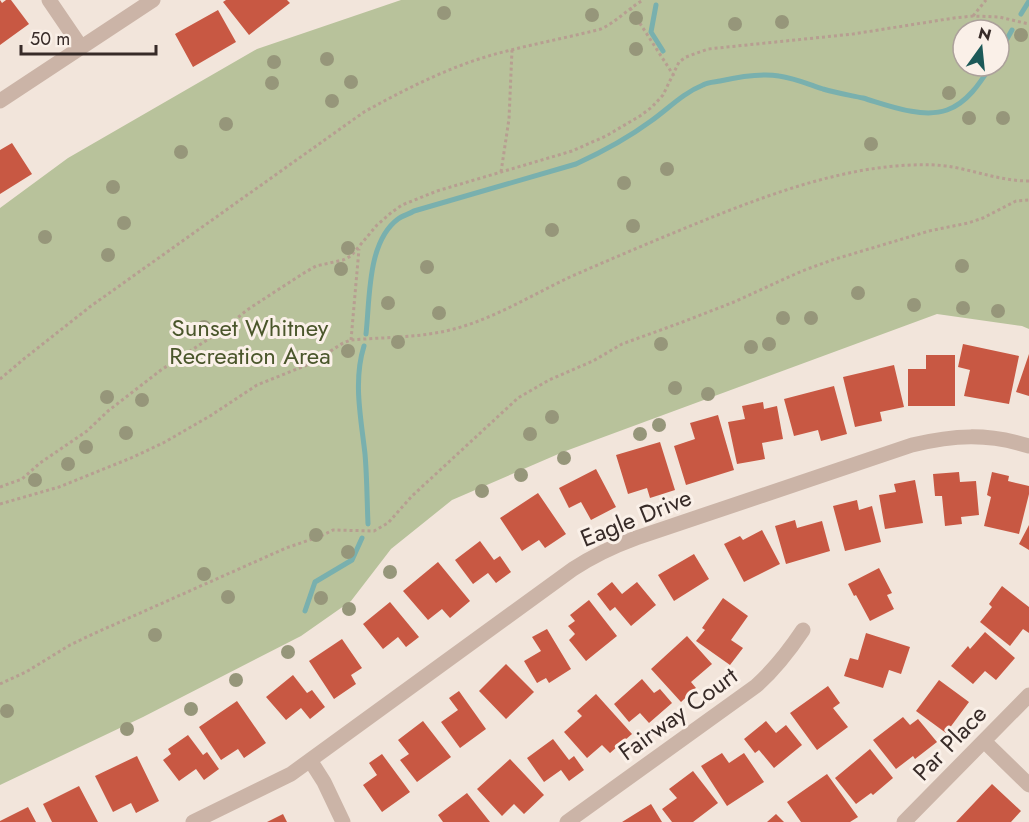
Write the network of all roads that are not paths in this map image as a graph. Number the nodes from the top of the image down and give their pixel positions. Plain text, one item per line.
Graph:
1 (50, 0) edge
2 (153, 0) edge
3 (81, 47) junction
4 (0, 101) edge
5 (1029, 446) edge
6 (802, 630) dead end
7 (1029, 695) edge
8 (984, 741) junction
9 (310, 760) junction
10 (1029, 785) edge
11 (193, 822) edge
12 (343, 822) edge
13 (567, 822) edge
14 (904, 822) edge

1 - 3 street
2 - 3 street
3 - 4 street
5 - 9 street, Eagle Drive
6 - 13 street, Fairway Court
7 - 8 street, Par Place
8 - 10 street
8 - 14 street, Par Place
9 - 11 street, Eagle Drive
9 - 12 street

